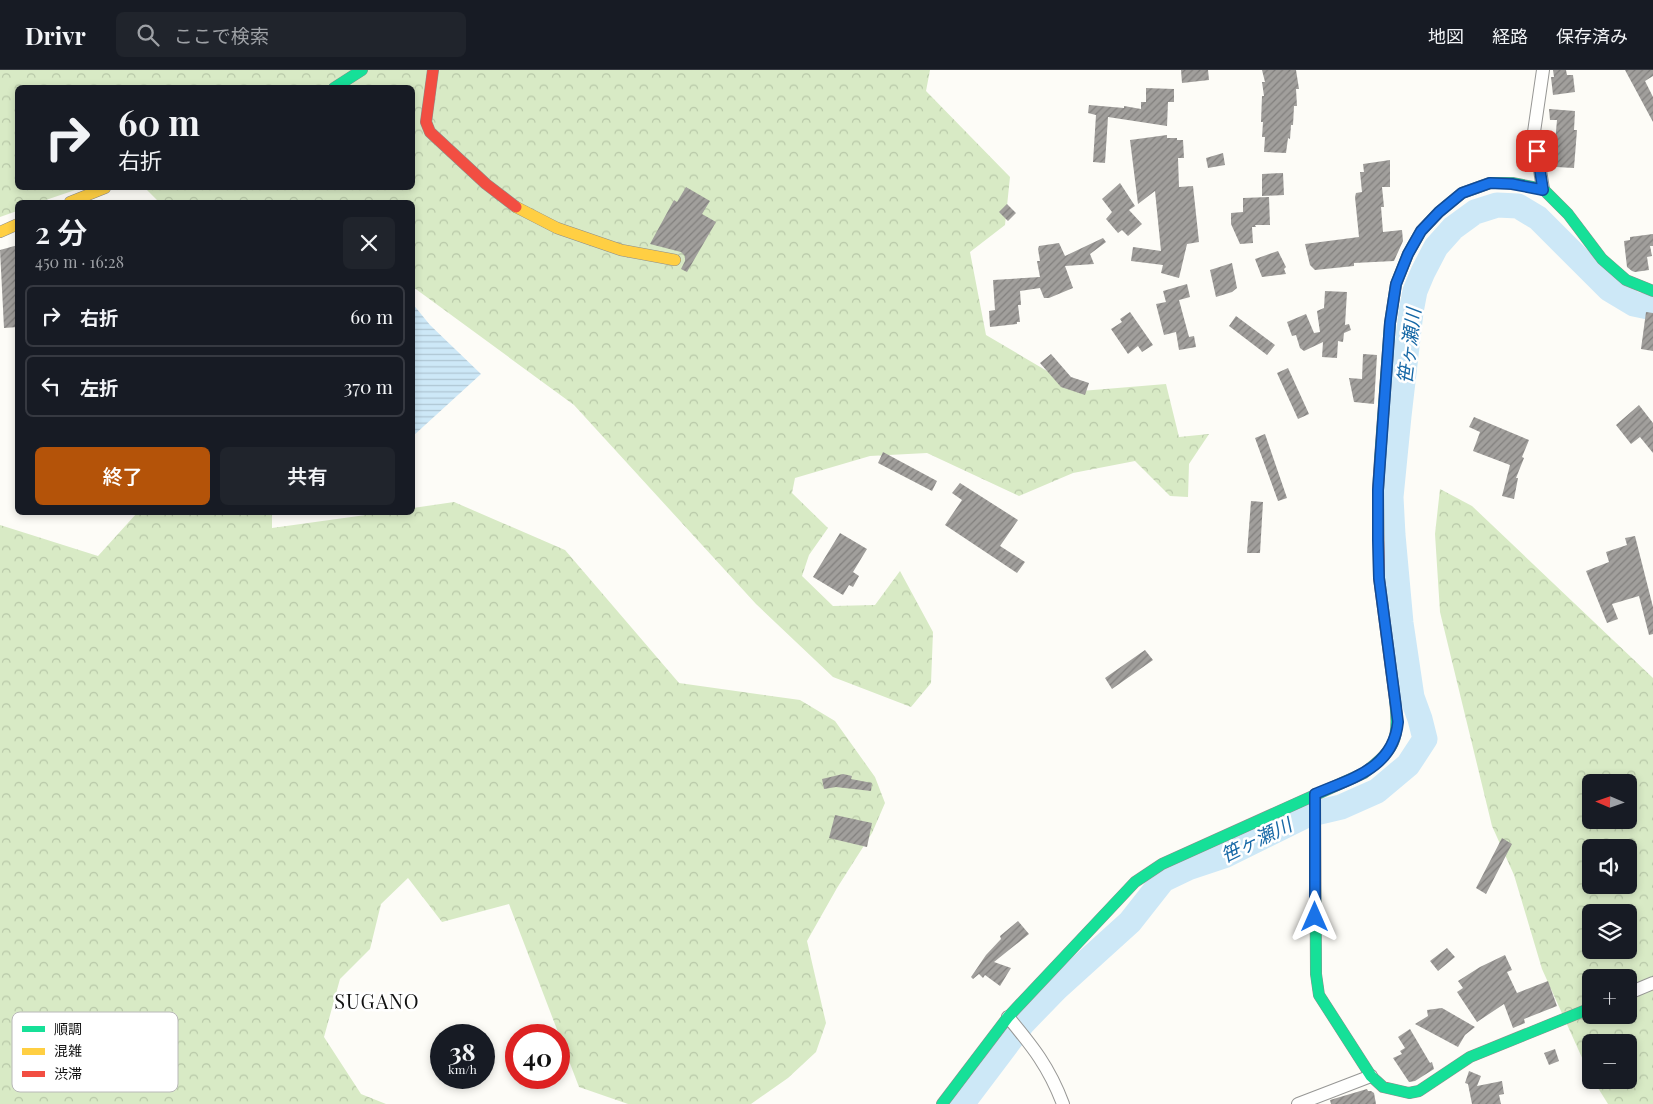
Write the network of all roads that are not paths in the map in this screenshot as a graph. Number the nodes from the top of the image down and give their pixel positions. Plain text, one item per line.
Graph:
1 (362, 70) edge
2 (433, 70) edge
3 (1543, 70) edge
4 (339, 85) edge
5 (100, 190) edge
6 (1543, 190) junction
7 (75, 200) edge
8 (15, 225) edge
9 (0, 232) edge
10 (675, 260) dead end
11 (1653, 291) edge
12 (1315, 799) junction
13 (1653, 983) edge
14 (1637, 990) edge
15 (1582, 1012) edge
16 (1010, 1020) junction
17 (1371, 1076) junction
18 (942, 1104) edge
19 (1063, 1104) edge
20 (1298, 1104) edge

1 - 4 street
2 - 10 street
3 - 6 street
5 - 7 street
6 - 11 street
6 - 12 street
8 - 9 street
12 - 16 street
12 - 17 street
13 - 14 street
15 - 17 street
16 - 18 street
16 - 19 street
17 - 20 street

